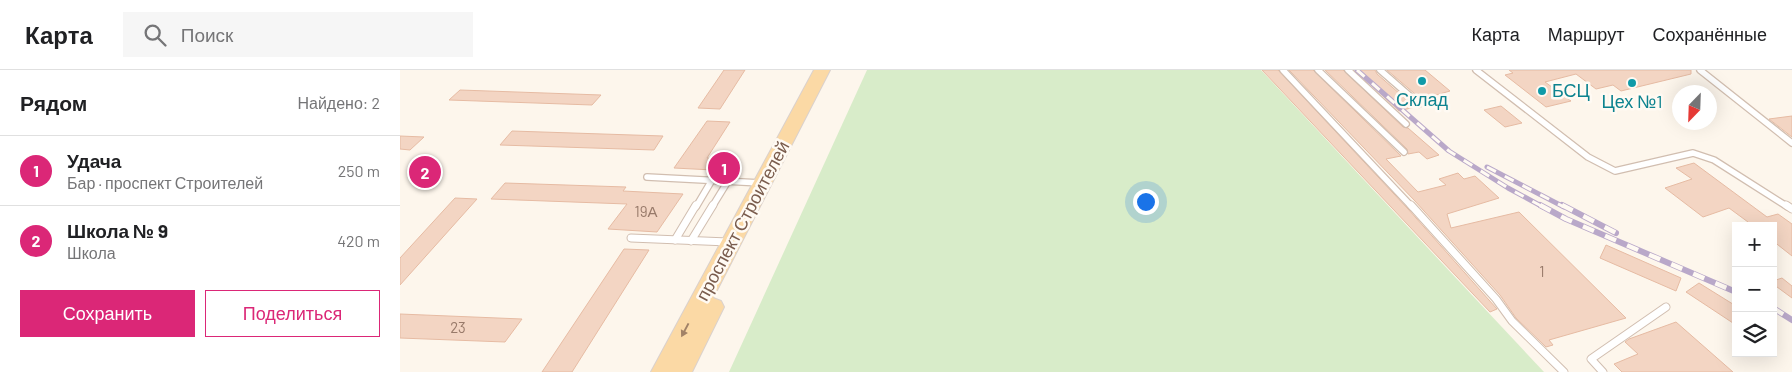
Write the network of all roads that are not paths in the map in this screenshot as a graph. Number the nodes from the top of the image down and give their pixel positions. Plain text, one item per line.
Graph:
1 (822, 70) edge
2 (833, 70) edge
3 (1282, 70) edge
4 (1318, 70) edge
5 (1348, 70) edge
6 (1380, 70) edge
7 (1476, 70) edge
8 (1700, 70) edge
9 (1419, 104) dead end
10 (1406, 124) dead end
11 (1792, 143) edge
12 (1404, 152) dead end
13 (647, 177) dead end
14 (712, 180) junction
15 (728, 181) junction
16 (762, 183) junction
17 (1792, 209) edge
18 (631, 238) dead end
19 (674, 240) junction
20 (691, 241) junction
21 (732, 242) junction
22 (1666, 307) dead end
23 (663, 372) edge
24 (680, 372) edge
25 (1564, 372) edge
26 (1603, 372) edge

1 - 16 main road, проспект Строителей
2 - 24 main road, проспект Строителей
3 - 25 lane
4 - 12 lane
5 - 10 lane
6 - 9 lane
7 - 17 lane
8 - 11 lane
13 - 14 lane
14 - 15 lane
14 - 19 lane
15 - 16 lane
15 - 20 lane
16 - 21 main road, проспект Строителей
18 - 19 lane
19 - 20 lane
20 - 21 lane
21 -> 23 main road, проспект Строителей
22 - 26 lane

